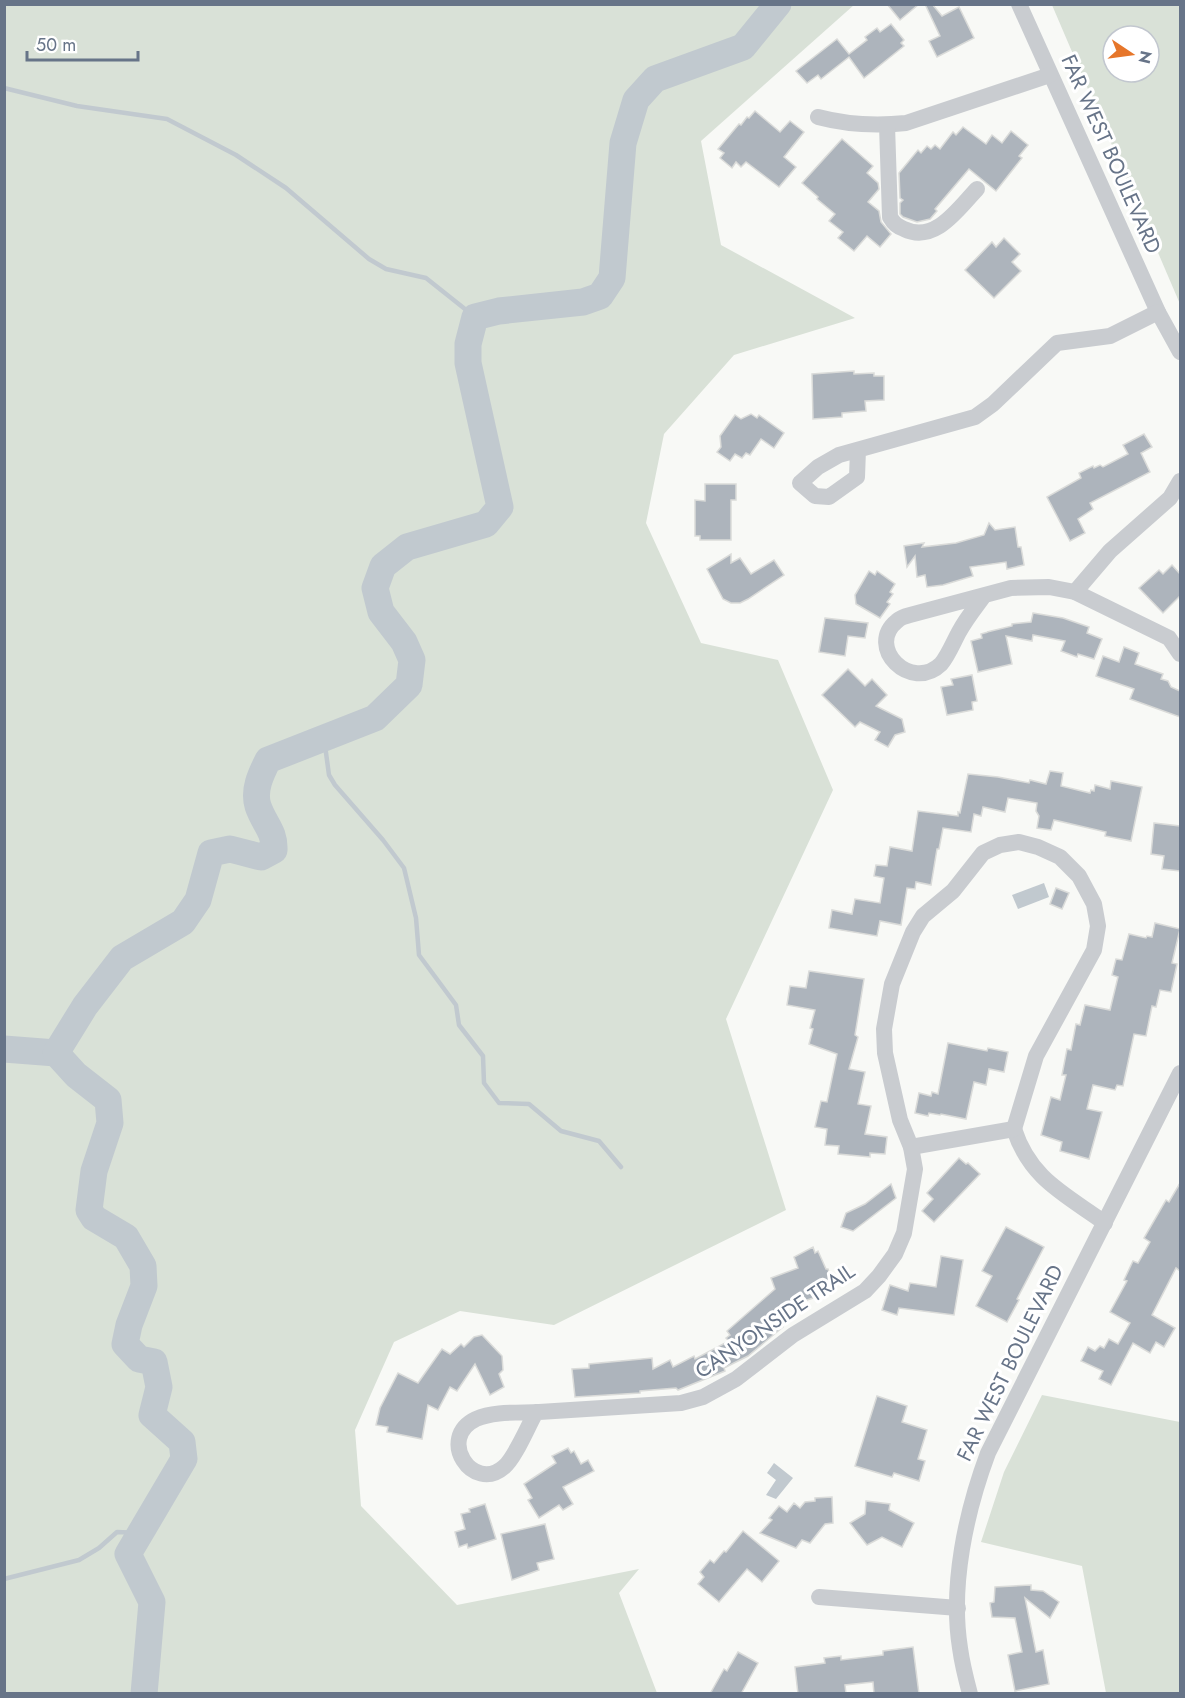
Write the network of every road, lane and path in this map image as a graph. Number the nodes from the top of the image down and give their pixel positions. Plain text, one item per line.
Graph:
1 (1019, 4) edge
2 (1050, 75) junction
3 (818, 117) dead end
4 (887, 125) junction
5 (977, 189) dead end
6 (1158, 312) junction
7 (1180, 352) edge
8 (858, 450) dead end
9 (1180, 481) edge
10 (1175, 496) edge
11 (1075, 592) junction
12 (983, 597) junction
13 (1175, 637) edge
14 (1180, 654) edge
15 (1180, 1074) edge
16 (1014, 1129) junction
17 (912, 1147) junction
18 (1105, 1223) junction
19 (536, 1412) junction
20 (819, 1597) dead end
21 (958, 1608) junction
22 (970, 1694) edge

1 - 2 street, FAR WEST BOULEVARD
2 - 4 street
2 - 6 street, FAR WEST BOULEVARD
3 - 4 street
4 - 5 street
6 - 7 street, FAR WEST BOULEVARD
6 - 8 street
9 - 10 street
10 - 11 street
11 - 12 street
11 - 13 street
12 - 12 street
13 - 14 street
15 - 18 street, FAR WEST BOULEVARD
16 - 17 street
16 - 17 street
16 - 18 street
17 - 19 street, CANYONSIDE TRAIL
18 - 21 street, FAR WEST BOULEVARD
19 - 19 street, CANYONSIDE TRAIL
20 - 21 street
21 - 22 street, FAR WEST BOULEVARD

